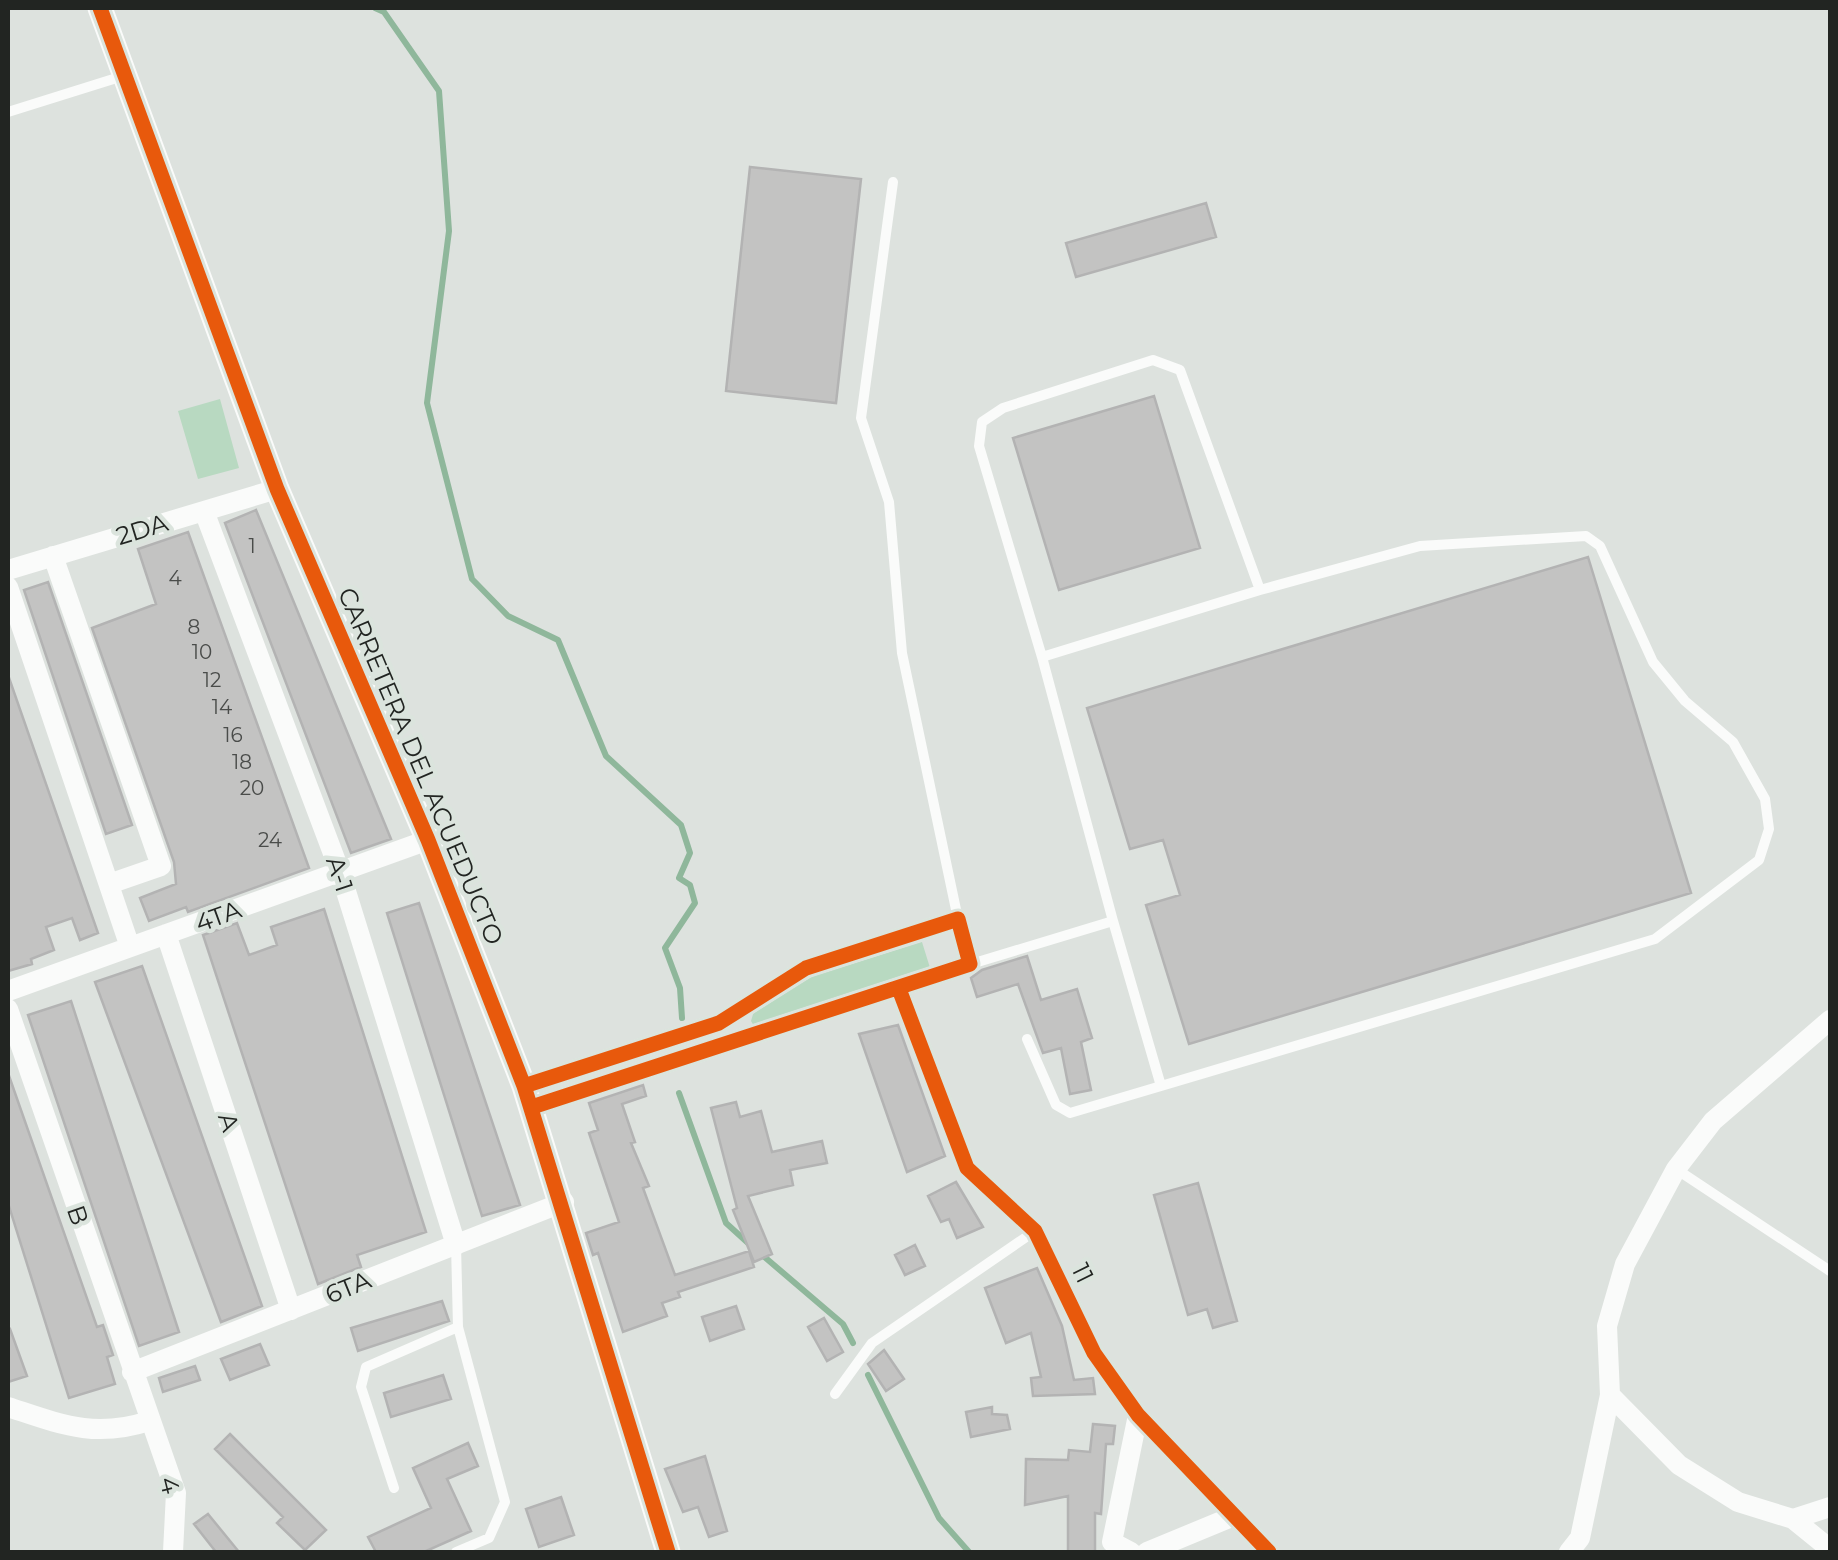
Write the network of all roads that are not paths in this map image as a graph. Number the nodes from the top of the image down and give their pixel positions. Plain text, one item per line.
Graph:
1 (100, 8) edge
2 (128, 75) junction
3 (8, 112) edge
4 (893, 182) dead end
5 (277, 488) junction
6 (204, 511) junction
7 (54, 556) junction
8 (8, 570) edge
9 (8, 587) edge
10 (1260, 590) junction
11 (1042, 657) junction
12 (428, 840) junction
13 (340, 872) junction
14 (108, 884) junction
15 (958, 919) junction
16 (1113, 921) junction
17 (166, 934) junction
18 (130, 948) junction
19 (970, 964) junction
20 (899, 990) junction
21 (8, 992) edge
22 (8, 1009) edge
23 (1830, 1020) edge
24 (1027, 1039) dead end
25 (1161, 1086) junction
26 (528, 1097) junction
27 (1676, 1169) junction
28 (564, 1202) junction
29 (1035, 1231) junction
30 (456, 1244) junction
31 (1830, 1271) edge
32 (291, 1310) junction
33 (458, 1327) junction
34 (132, 1372) junction
35 (835, 1394) dead end
36 (1610, 1396) junction
37 (8, 1407) edge
38 (1138, 1415) junction
39 (149, 1422) junction
40 (394, 1488) dead end
41 (1830, 1507) edge
42 (1234, 1516) junction
43 (1793, 1519) junction
44 (1830, 1549) edge
45 (173, 1552) edge
46 (456, 1552) edge
47 (668, 1552) edge
48 (1131, 1552) edge
49 (1147, 1552) edge
50 (1270, 1552) edge
51 (1569, 1552) edge

1 - 2 street, CARRETERA DEL ACUEDUCTO
2 - 3 lane
2 - 5 street, CARRETERA DEL ACUEDUCTO
4 - 15 lane
5 - 6 street, 2DA
5 - 12 street, CARRETERA DEL ACUEDUCTO
6 - 7 street, 2DA
6 - 13 street, A-1
7 - 8 street, 2DA
7 - 14 street
9 - 14 street
10 - 11 lane
10 - 11 lane
10 - 25 lane
11 - 16 lane
12 - 13 street, 4TA
12 - 26 street, CARRETERA DEL ACUEDUCTO
13 - 17 street, 4TA
13 - 30 street, A-1
14 - 18 street
15 - 19 street
15 - 26 street
16 - 19 lane
16 - 25 lane
17 - 18 street, 4TA
17 - 32 street, A
18 - 21 street, 4TA
19 - 20 street
20 - 26 street
20 - 29 street, 11
22 - 34 street, B
23 - 27 street
24 - 25 lane
26 - 28 street, CARRETERA DEL ACUEDUCTO
27 - 31 lane
27 - 36 street
28 - 30 street, 6TA
28 - 47 street, CARRETERA DEL ACUEDUCTO
29 - 35 lane
29 - 38 street, 11
30 - 32 street, 6TA
30 - 33 lane
32 - 34 street, 6TA
33 - 40 lane
33 - 46 lane
34 - 39 street, B
36 - 43 street
36 - 51 street
37 - 39 street
38 - 42 street, 11
38 - 48 street
39 - 45 street, 4
41 - 43 street
42 - 49 street
42 - 50 street, 11
43 - 44 street

